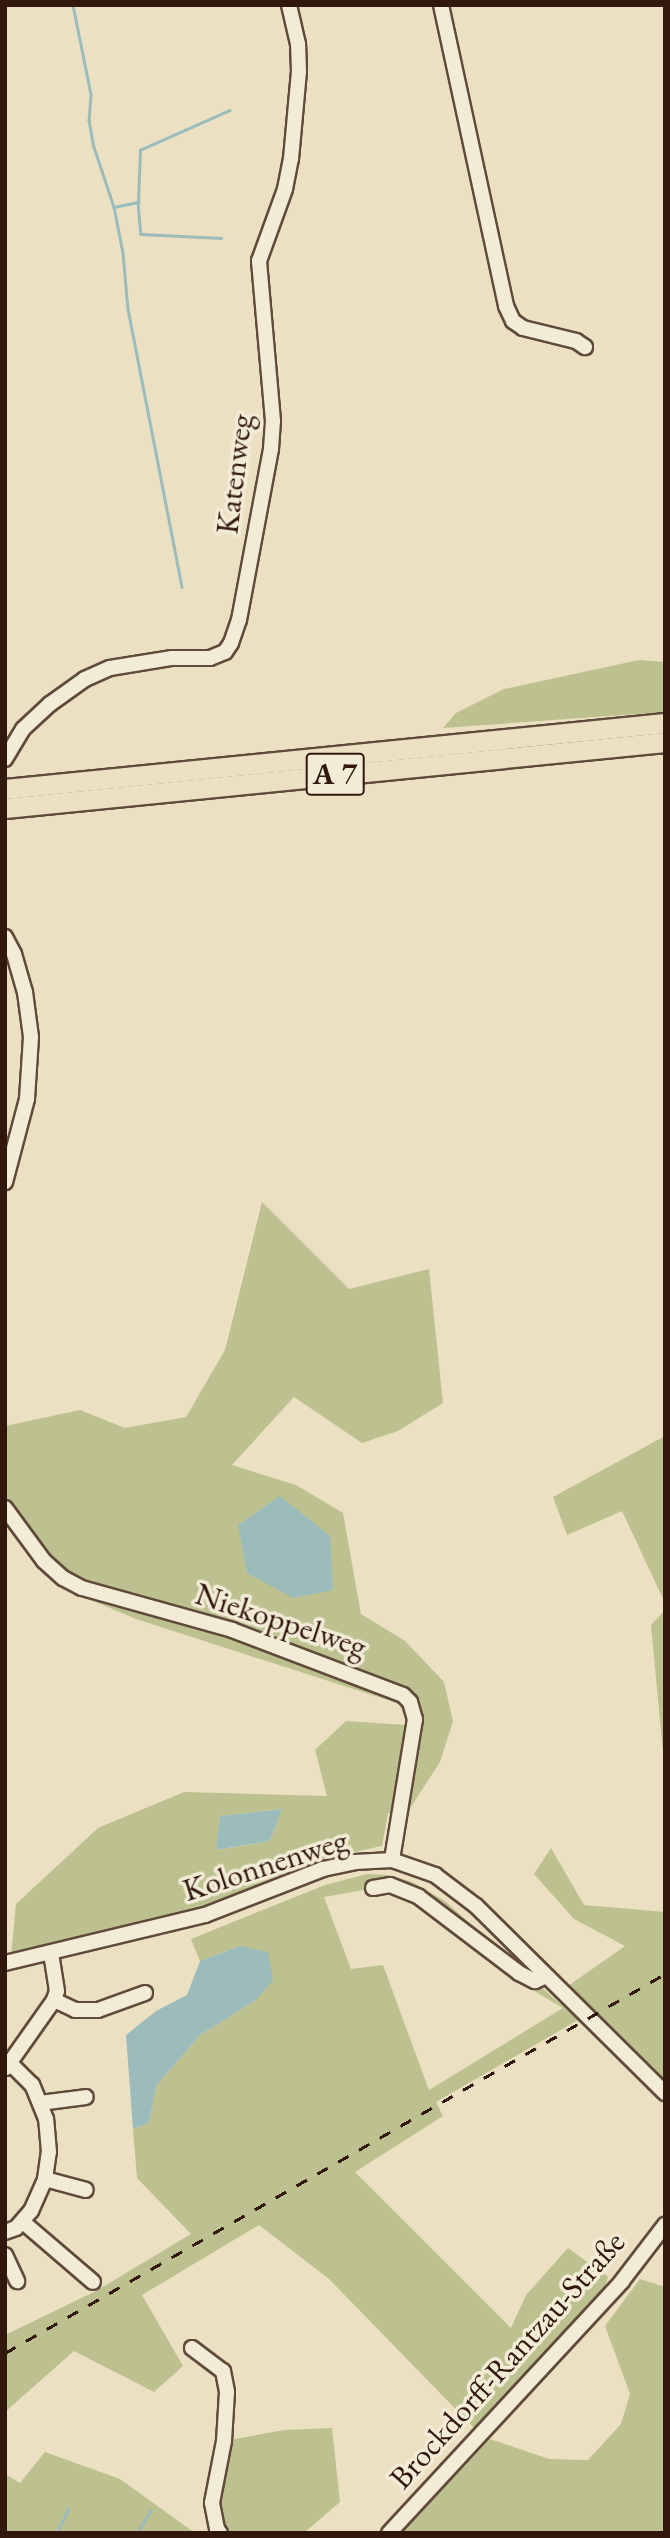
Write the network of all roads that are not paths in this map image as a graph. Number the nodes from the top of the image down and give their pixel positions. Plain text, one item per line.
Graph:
1 (289, 5) edge
2 (441, 5) edge
3 (585, 347) dead end
4 (665, 723) edge
5 (665, 742) edge
6 (5, 759) edge
7 (5, 789) edge
8 (5, 808) edge
9 (5, 937) edge
10 (5, 1182) edge
11 (5, 1508) edge
12 (392, 1860) junction
13 (373, 1888) dead end
14 (51, 1952) junction
15 (5, 1963) edge
16 (546, 1976) junction
17 (145, 1993) dead end
18 (54, 2000) junction
19 (8, 2066) edge
20 (665, 2092) edge
21 (86, 2097) dead end
22 (40, 2103) junction
23 (45, 2179) junction
24 (86, 2190) dead end
25 (23, 2222) junction
26 (665, 2225) edge
27 (5, 2232) edge
28 (5, 2255) edge
29 (17, 2281) dead end
30 (93, 2282) dead end
31 (192, 2347) dead end
32 (220, 2533) edge
33 (389, 2533) edge

1 - 6 street, Katenweg
2 - 3 street
4 - 7 highway, A 7
5 - 8 highway, A 7
9 - 10 street
11 - 12 street, Niekoppelweg
12 - 14 street, Kolonnenweg
12 - 16 street, Kolonnenweg
13 - 16 street, Kolonnenweg
14 - 15 street, Kolonnenweg
14 - 18 street
16 - 20 street, Kolonnenweg
17 - 18 street
18 - 19 street
19 - 22 street
21 - 22 street
22 - 23 street
23 - 24 street
23 - 25 street
25 - 27 street
25 - 30 street
26 - 33 street, Brockdorff-Rantzau-Straße
28 - 29 street
31 - 32 street

